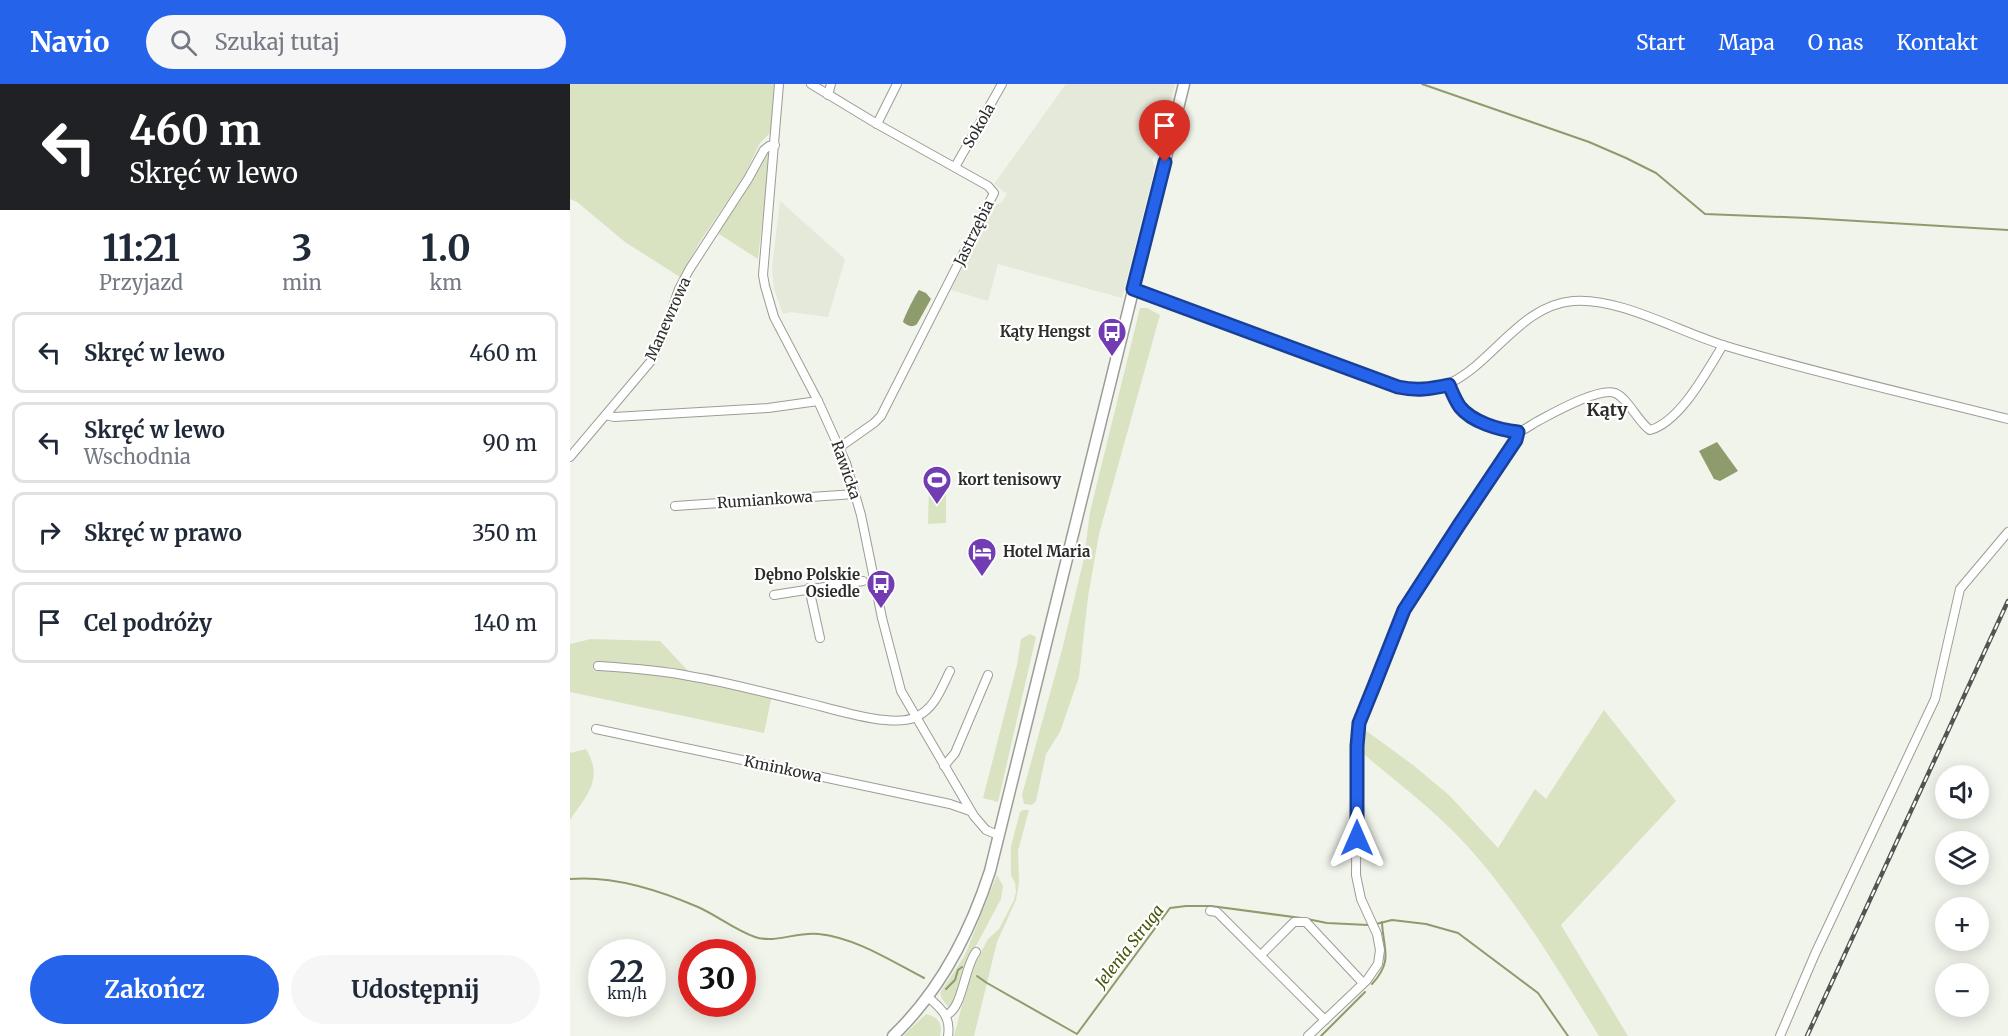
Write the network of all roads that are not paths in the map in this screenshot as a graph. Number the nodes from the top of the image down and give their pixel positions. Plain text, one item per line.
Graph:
1 (779, 84) edge
2 (811, 84) edge
3 (831, 84) edge
4 (897, 84) edge
5 (1002, 84) edge
6 (1184, 84) edge
7 (828, 94) junction
8 (877, 124) junction
9 (775, 145) junction
10 (955, 167) junction
11 (1133, 289) junction
12 (1723, 345) junction
13 (1449, 385) junction
14 (818, 401) junction
15 (606, 415) junction
16 (2008, 419) edge
17 (1518, 432) junction
18 (840, 447) junction
19 (570, 457) edge
20 (855, 494) junction
21 (675, 506) dead end
22 (2008, 532) edge
23 (864, 581) dead end
24 (809, 588) junction
25 (774, 595) dead end
26 (820, 638) dead end
27 (598, 666) dead end
28 (950, 671) dead end
29 (988, 675) dead end
30 (916, 717) junction
31 (596, 729) dead end
32 (944, 766) junction
33 (970, 811) junction
34 (998, 835) junction
35 (1210, 911) dead end
36 (976, 952) dead end
37 (1261, 956) junction
38 (1363, 983) junction
39 (928, 997) junction
40 (946, 1016) junction
41 (1325, 1020) junction
42 (893, 1036) edge
43 (948, 1036) edge
44 (1308, 1036) edge
45 (1780, 1036) edge

1 - 9 street, Rawicka
2 - 7 street, Jastrzębia
3 - 7 street
4 - 8 street
5 - 10 street, Sokola
6 - 11 main road
7 - 8 street, Jastrzębia
8 - 10 street, Jastrzębia
9 - 14 street, Rawicka
9 - 15 street, Manewrowa
10 - 18 street, Jastrzębia
11 - 13 street
11 - 34 main road
12 - 13 street
12 - 16 street
12 - 17 street
13 - 17 street
14 - 15 street
14 - 18 street, Rawicka
15 - 19 street, Manewrowa
17 - 38 street
18 - 20 street, Rawicka
20 - 21 street, Rumiankowa
20 - 30 street, Rawicka
22 - 45 street
23 - 24 street
24 - 25 street
24 - 26 street
27 - 30 street
28 - 30 street
29 - 32 street
30 - 32 street, Rawicka
31 - 33 street, Kminkowa
32 - 33 street, Rawicka
33 - 34 street, Rawicka
34 - 39 main road
35 - 37 street
36 - 40 street
37 - 38 street
37 - 41 street
38 - 41 street
39 - 40 street
39 - 42 main road
40 - 43 street
41 - 44 street

